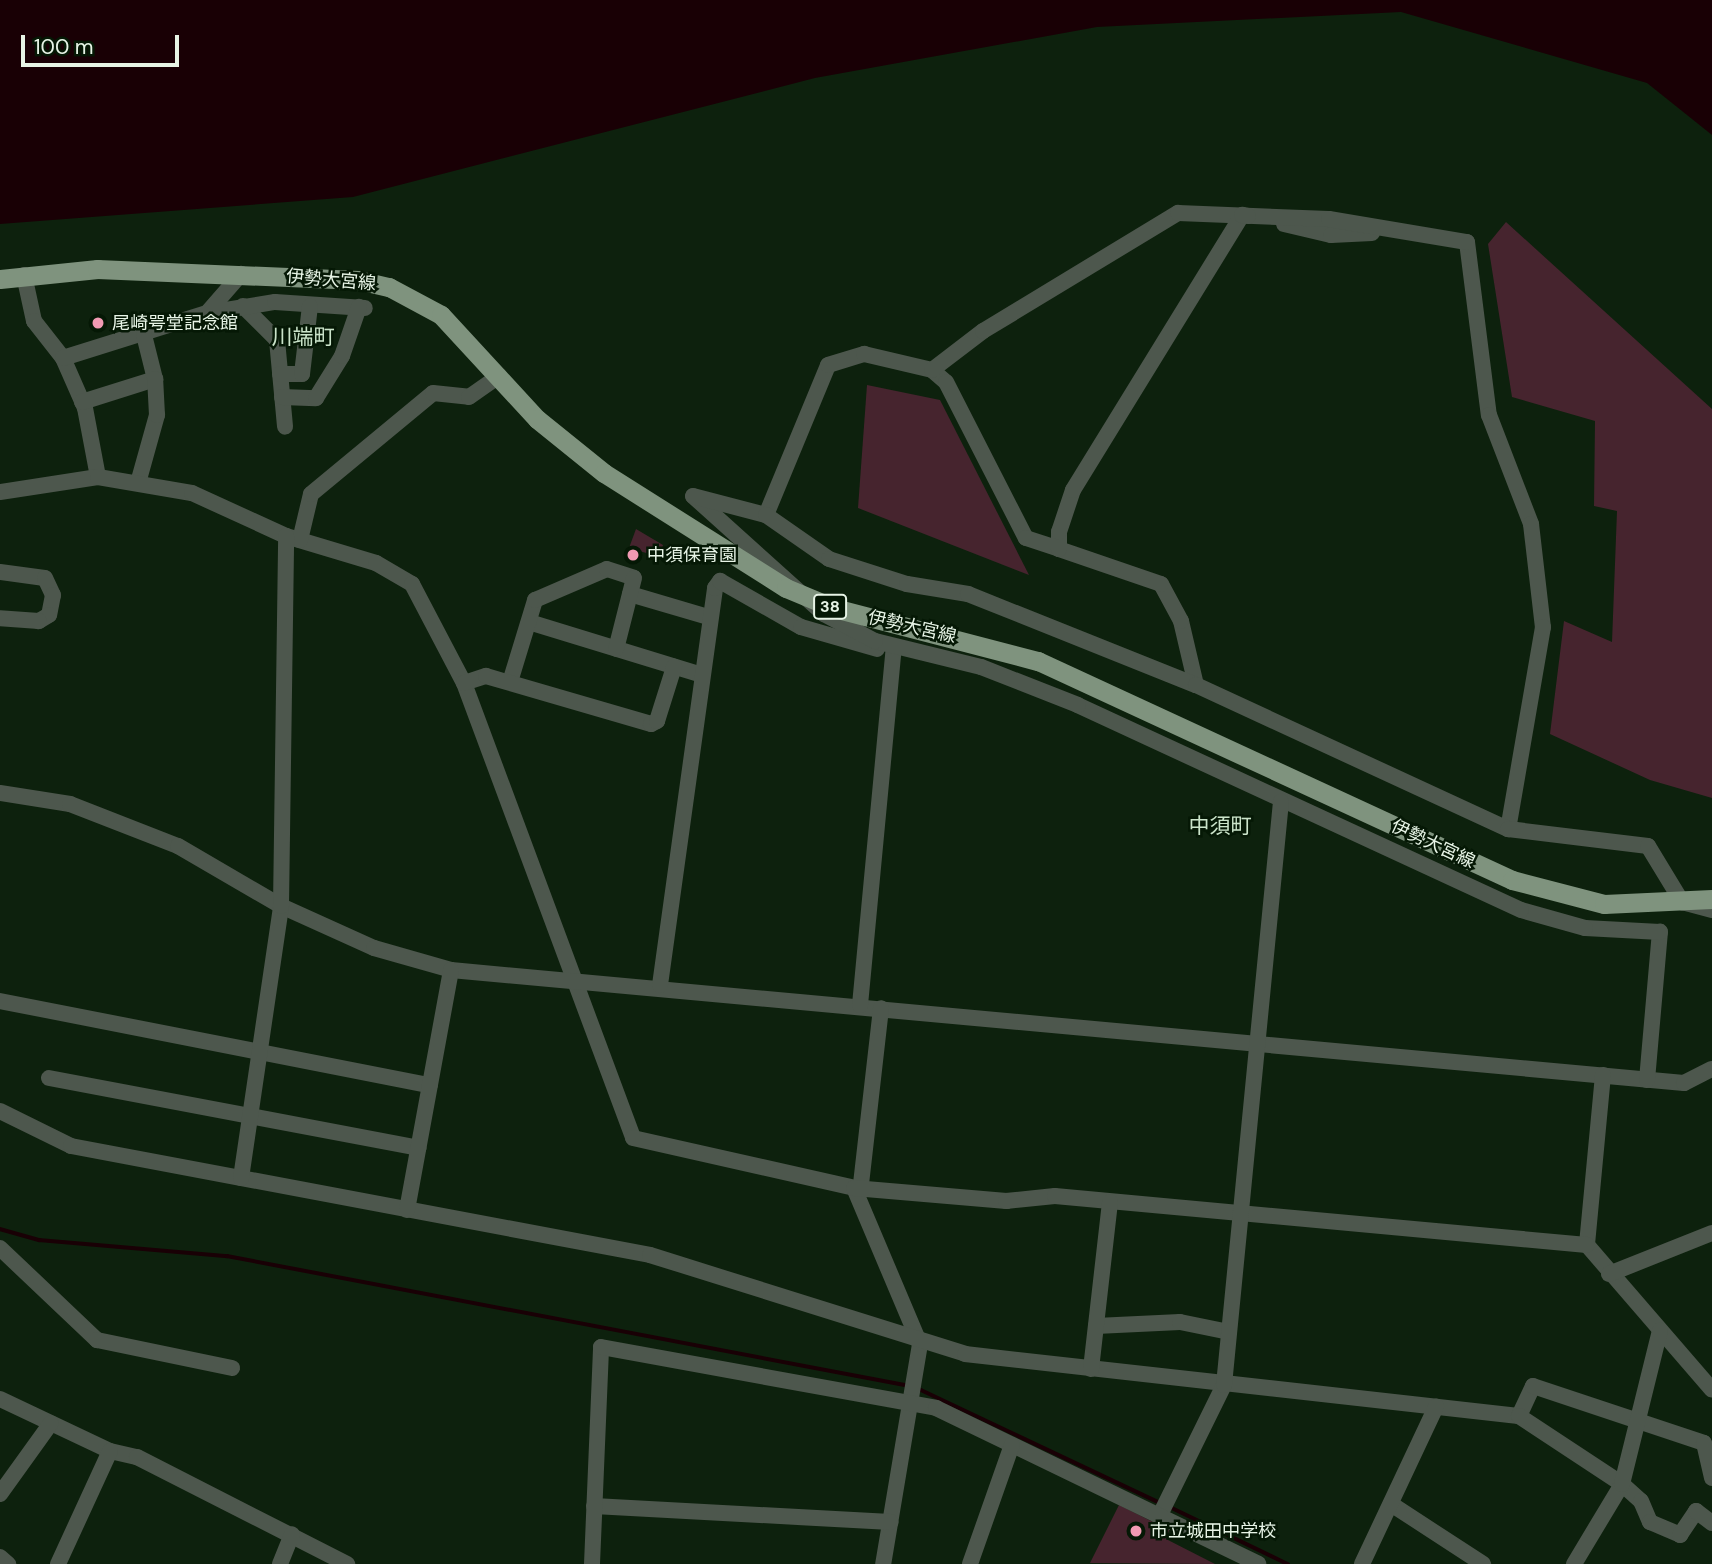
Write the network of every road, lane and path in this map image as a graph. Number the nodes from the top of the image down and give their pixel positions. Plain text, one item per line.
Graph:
1 (1242, 215) junction
2 (241, 274) junction
3 (24, 275) junction
4 (0, 279) edge
5 (243, 306) junction
6 (310, 306) junction
7 (207, 313) junction
8 (144, 335) junction
9 (62, 358) junction
10 (932, 370) junction
11 (280, 374) junction
12 (499, 376) junction
13 (155, 379) junction
14 (282, 397) junction
15 (82, 402) junction
16 (285, 427) dead end
17 (98, 477) junction
18 (138, 482) junction
19 (0, 492) edge
20 (766, 515) junction
21 (293, 538) junction
22 (1059, 549) junction
23 (0, 572) edge
24 (630, 594) junction
25 (812, 600) junction
26 (708, 617) junction
27 (0, 618) edge
28 (529, 622) junction
29 (616, 649) junction
30 (893, 650) junction
31 (674, 667) junction
32 (699, 674) junction
33 (510, 682) junction
34 (464, 683) junction
35 (1196, 685) junction
36 (0, 793) edge
37 (1281, 802) junction
38 (1508, 829) junction
39 (1712, 899) edge
40 (1682, 902) junction
41 (281, 906) junction
42 (1712, 910) edge
43 (451, 970) junction
44 (574, 980) junction
45 (660, 985) junction
46 (0, 1001) edge
47 (860, 1005) junction
48 (881, 1008) junction
49 (1258, 1043) junction
50 (264, 1051) junction
51 (1712, 1069) edge
52 (1603, 1075) junction
53 (49, 1078) dead end
54 (1647, 1080) junction
55 (430, 1085) junction
56 (0, 1111) edge
57 (252, 1115) junction
58 (418, 1148) junction
59 (242, 1178) junction
60 (857, 1186) junction
61 (1110, 1202) junction
62 (407, 1210) junction
63 (1242, 1216) junction
64 (1712, 1233) edge
65 (1587, 1245) junction
66 (0, 1248) edge
67 (1609, 1274) junction
68 (1096, 1326) junction
69 (1660, 1331) junction
70 (1230, 1332) junction
71 (920, 1344) junction
72 (232, 1368) dead end
73 (1091, 1369) junction
74 (1224, 1385) junction
75 (913, 1390) junction
76 (1712, 1391) edge
77 (0, 1399) edge
78 (1436, 1407) junction
79 (1519, 1416) junction
80 (1635, 1417) junction
81 (51, 1423) junction
82 (1012, 1445) junction
83 (110, 1451) junction
84 (1712, 1478) edge
85 (1622, 1483) junction
86 (0, 1494) edge
87 (1391, 1504) junction
88 (594, 1506) junction
89 (1164, 1509) junction
90 (1710, 1516) edge
91 (891, 1522) junction
92 (292, 1534) junction
93 (0, 1557) edge
94 (8, 1564) edge
95 (58, 1564) edge
96 (280, 1564) edge
97 (347, 1564) edge
98 (592, 1564) edge
99 (883, 1564) edge
100 (970, 1564) edge
101 (1258, 1564) edge
102 (1362, 1564) edge
103 (1483, 1564) edge
104 (1574, 1564) edge

1 - 10 street
1 - 22 street
1 - 38 street
2 - 3 main road, 伊勢大宮線 / 38
2 - 7 street
2 - 12 main road, 伊勢大宮線 / 38
3 - 4 main road, 伊勢大宮線 / 38
3 - 9 street
5 - 6 street
5 - 7 street
5 - 11 street
6 - 11 street
6 - 14 street
7 - 8 street
8 - 9 street
8 - 13 street
9 - 15 street
10 - 20 street
10 - 22 street
11 - 14 street
12 - 21 street
12 - 25 main road, 伊勢大宮線 / 38
13 - 15 street
13 - 18 street
14 - 16 street
15 - 17 street
17 - 18 street
17 - 19 street
18 - 21 street
20 - 25 street
20 - 35 street
21 - 34 street
21 - 41 street
22 - 35 street
23 - 27 street
24 - 26 street
24 - 28 street
24 - 29 street
25 - 30 street
25 - 40 main road, 伊勢大宮線 / 38
26 - 30 street
26 - 32 street
28 - 29 street
28 - 33 street
29 - 31 street
30 - 37 street
30 - 47 street
31 - 32 street
31 - 33 street
32 - 45 street
33 - 34 street
34 - 44 street
35 - 38 street
36 - 41 street
37 - 49 street
37 - 54 street
38 - 40 street
39 - 40 main road, 伊勢大宮線 / 38
40 - 42 street
41 - 43 street
41 - 50 street
43 - 44 street
43 - 55 street
44 - 45 street
44 - 60 street
45 - 47 street
46 - 50 street
47 - 48 street
48 - 49 street
48 - 60 street
49 - 52 street
49 - 63 street
50 - 55 street
50 - 57 street
51 - 54 street
52 - 54 street
52 - 65 street
53 - 57 street
55 - 58 street
56 - 59 street
57 - 58 street
57 - 59 street
58 - 62 street
59 - 62 street
60 - 61 street
60 - 71 street
61 - 63 street
61 - 68 street
62 - 71 street
63 - 65 street
63 - 70 street
64 - 67 street
65 - 67 street
66 - 72 street
67 - 69 street
68 - 70 street
68 - 73 street
69 - 76 street
69 - 80 street
70 - 74 street
71 - 73 street
71 - 75 street
73 - 74 street
74 - 78 street
74 - 89 street
75 - 82 street
75 - 88 street
75 - 91 street
77 - 81 street
78 - 79 street
78 - 87 street
79 - 80 street
79 - 85 street
80 - 84 street
80 - 85 street
81 - 83 street
81 - 86 street
82 - 89 street
82 - 100 street
83 - 92 street
83 - 95 street
85 - 90 street
85 - 104 street
87 - 102 street
87 - 103 street
88 - 91 street
88 - 98 street
89 - 101 street
91 - 99 street
92 - 96 street
92 - 97 street
93 - 94 street

